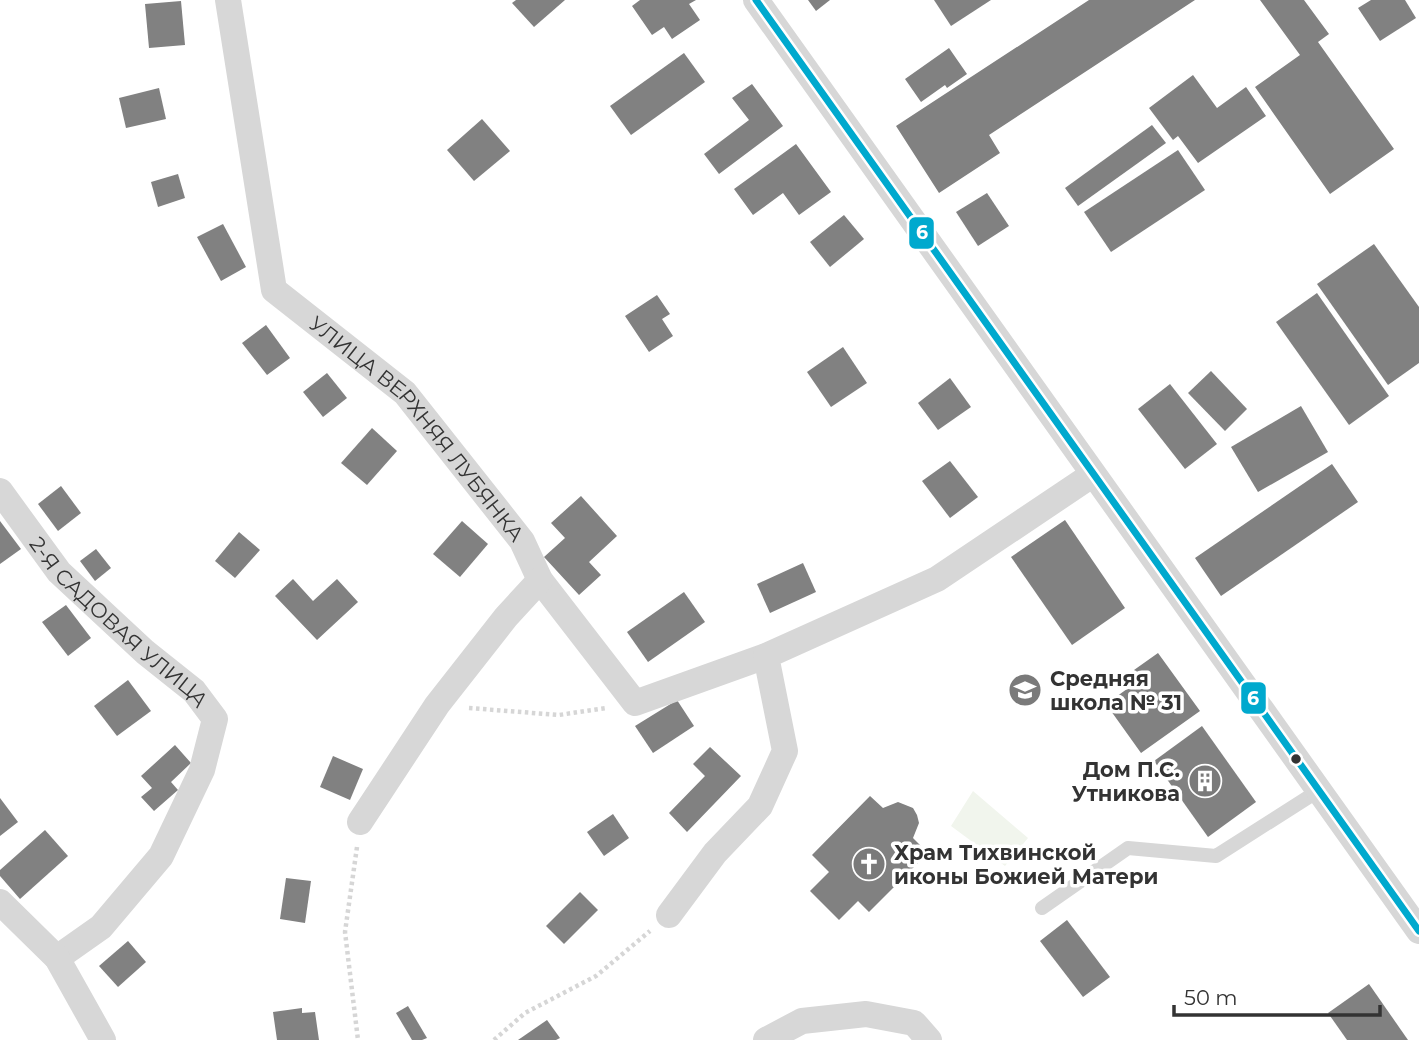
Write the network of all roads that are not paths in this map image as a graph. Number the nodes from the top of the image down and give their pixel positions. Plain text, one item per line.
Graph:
1 (228, 0) edge
2 (756, 0) edge
3 (1092, 475) junction
4 (0, 491) edge
5 (540, 580) junction
6 (766, 656) junction
7 (1318, 791) junction
8 (360, 822) road end
9 (0, 902) edge
10 (1042, 908) dead end
11 (669, 915) road end
12 (1418, 928) edge
13 (57, 958) junction
14 (103, 1040) edge
15 (766, 1040) edge
16 (929, 1040) edge

1 - 5 street, УЛИЦА ВЕРХНЯЯ ЛУБЯНКА
2 - 3 street
3 - 6 street
3 - 7 street
4 - 13 street, 2-Я САДОВАЯ УЛИЦА
5 - 6 street, УЛИЦА ВЕРХНЯЯ ЛУБЯНКА
5 - 8 street
6 - 11 street
7 - 10 lane
7 - 12 street
9 - 13 street
13 - 14 street
15 - 16 street

